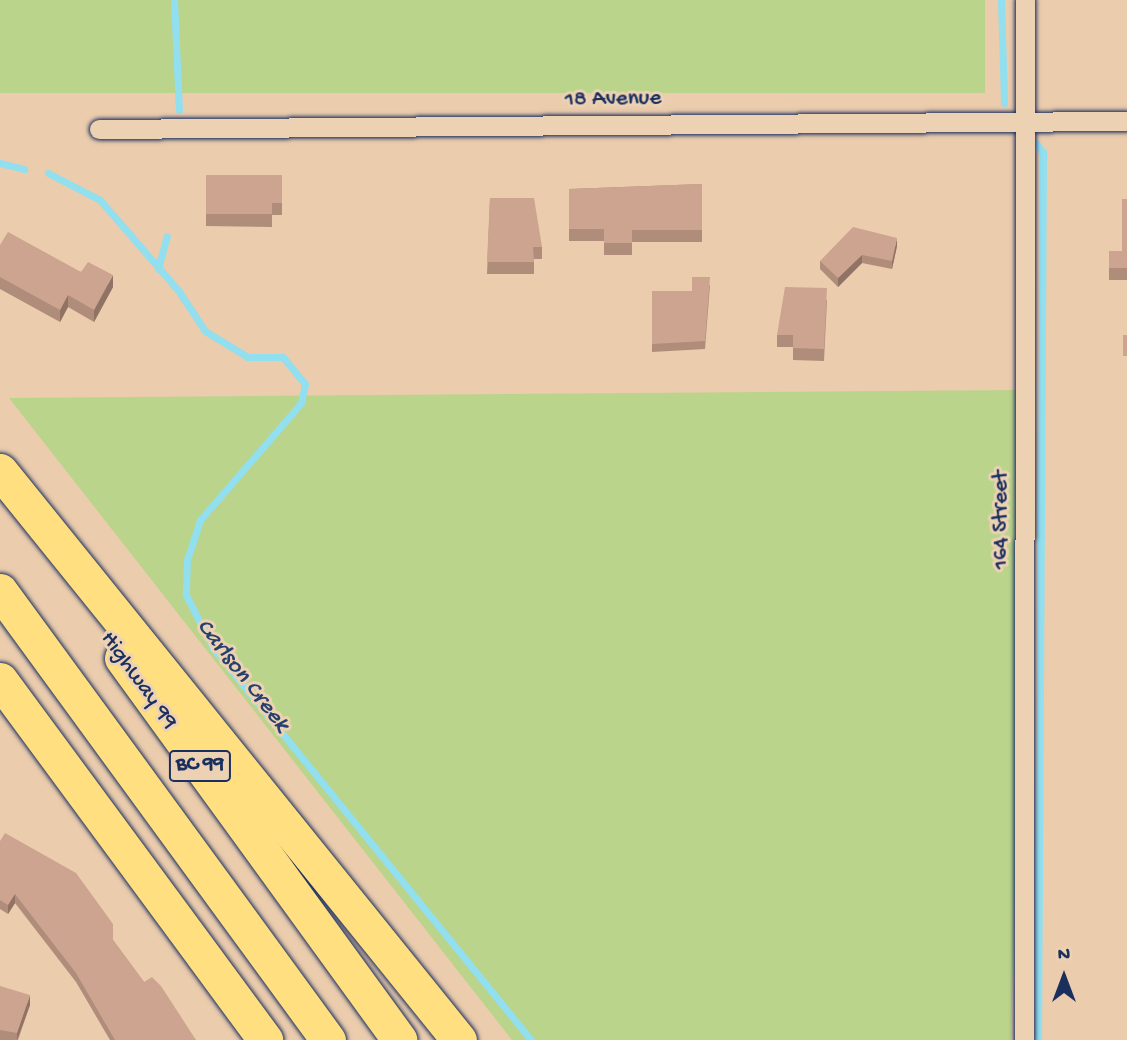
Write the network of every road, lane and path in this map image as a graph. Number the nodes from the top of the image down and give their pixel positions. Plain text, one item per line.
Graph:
1 (1024, 0) edge
2 (1024, 121) junction
3 (1127, 121) edge
4 (99, 130) dead end
5 (0, 471) edge
6 (0, 491) edge
7 (0, 591) edge
8 (0, 680) edge
9 (265, 1040) edge
10 (328, 1040) edge
11 (400, 1040) edge
12 (459, 1040) edge
13 (1024, 1040) edge

1 - 2 street, 164 Street
2 - 3 street, 18 Avenue
2 - 4 street, 18 Avenue
2 - 13 street, 164 Street
5 - 12 highway
6 - 11 highway, Highway 99 / BC 99
7 - 10 highway, BC 99
8 - 9 highway

